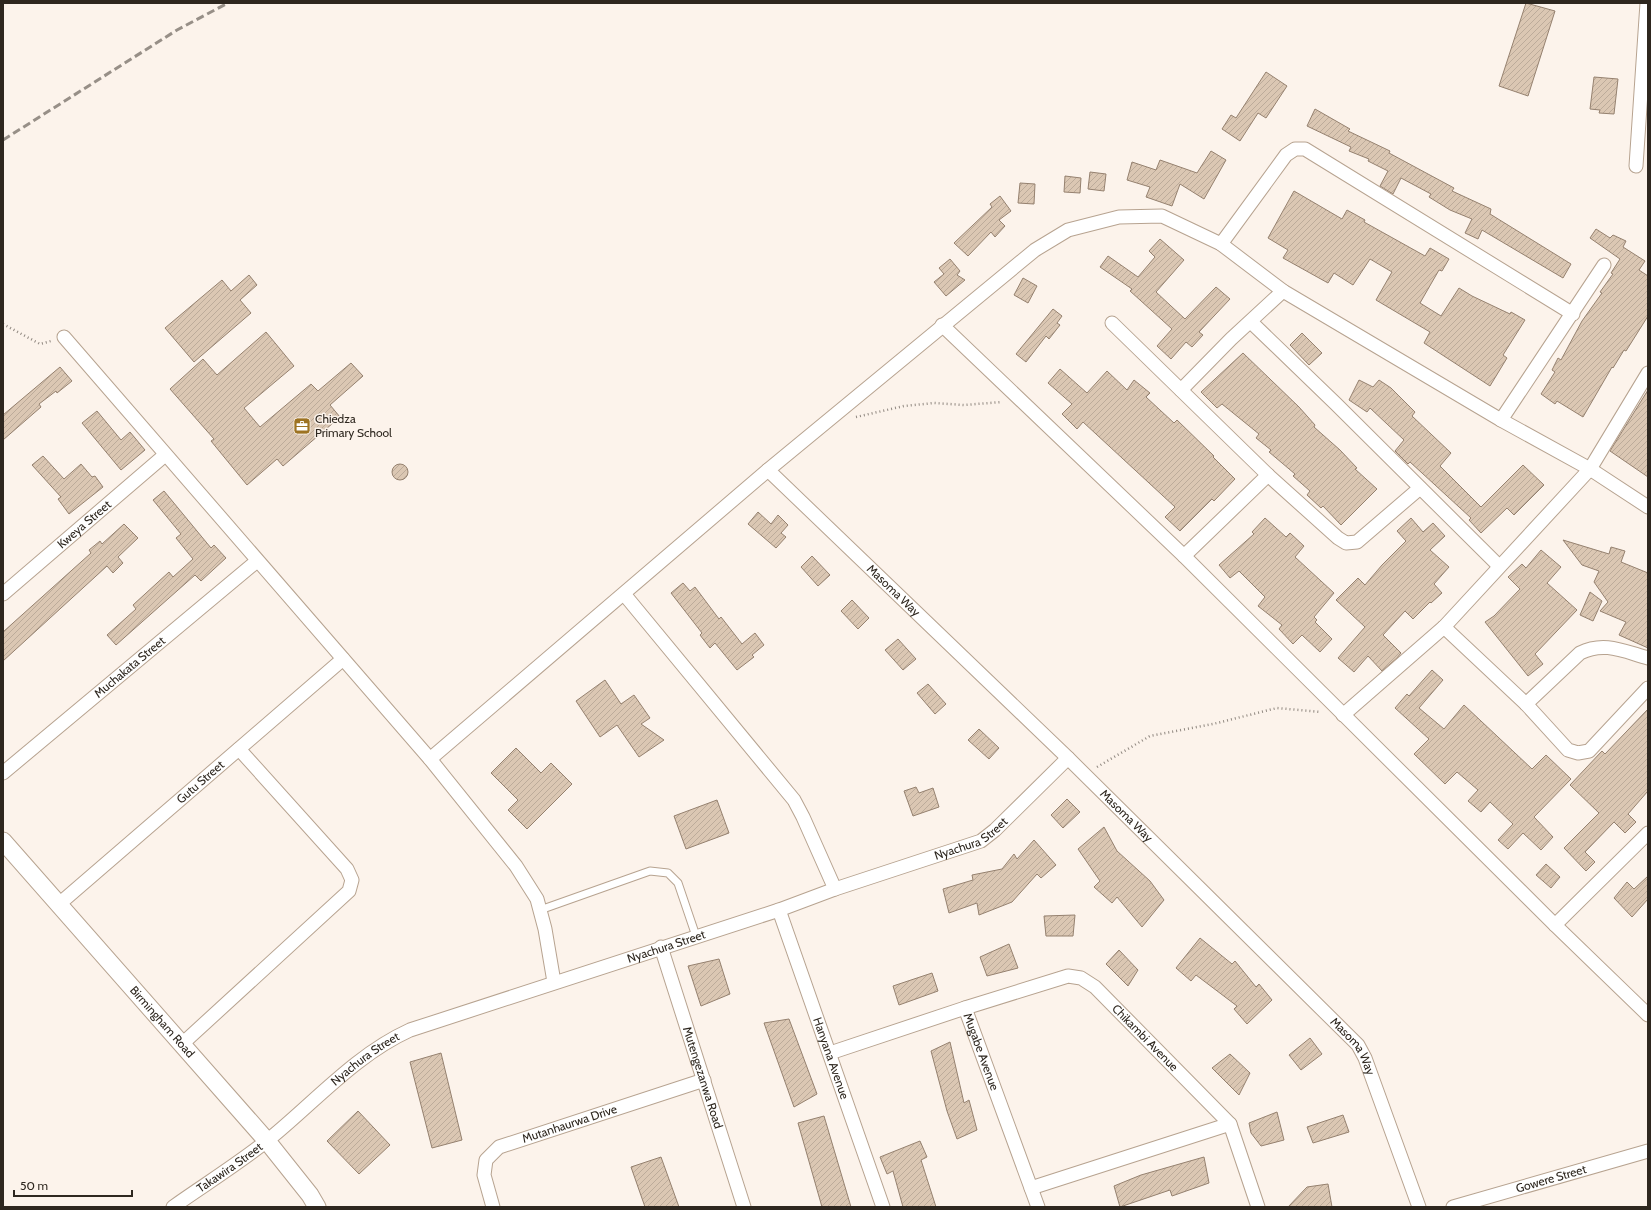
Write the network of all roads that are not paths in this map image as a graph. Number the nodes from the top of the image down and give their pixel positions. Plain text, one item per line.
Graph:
1 (1647, 3) edge
2 (1636, 166) dead end
3 (1221, 244) junction
4 (1604, 265) dead end
5 (1283, 292) junction
6 (1573, 314) junction
7 (1251, 322) junction
8 (1112, 323) dead end
9 (942, 325) junction
10 (64, 337) road end
11 (1648, 373) edge
12 (1180, 390) junction
13 (1501, 420) junction
14 (165, 455) junction
15 (1590, 469) junction
16 (768, 470) junction
17 (1268, 475) junction
18 (1420, 488) junction
19 (1648, 507) edge
20 (1184, 556) junction
21 (257, 561) junction
22 (1499, 566) junction
23 (3, 594) edge
24 (624, 594) junction
25 (1444, 627) junction
26 (1648, 658) edge
27 (343, 660) junction
28 (1648, 688) edge
29 (1526, 704) junction
30 (1343, 715) junction
31 (239, 749) junction
32 (1068, 758) junction
33 (430, 759) junction
34 (3, 774) edge
35 (1648, 833) edge
36 (3, 841) edge
37 (835, 889) junction
38 (58, 905) junction
39 (540, 910) junction
40 (779, 910) junction
41 (1555, 925) junction
42 (696, 936) junction
43 (661, 947) junction
44 (554, 982) junction
45 (965, 1008) junction
46 (1648, 1015) edge
47 (181, 1045) junction
48 (830, 1053) junction
49 (704, 1080) junction
50 (1230, 1124) junction
51 (266, 1141) junction
52 (1648, 1151) edge
53 (1031, 1188) junction
54 (173, 1207) edge
55 (317, 1207) edge
56 (493, 1207) edge
57 (744, 1207) edge
58 (882, 1207) edge
59 (1038, 1207) edge
60 (1258, 1207) edge
61 (1419, 1207) edge
62 (1454, 1207) edge

1 - 2 street
3 - 5 street
3 - 6 street
3 - 9 street
4 - 6 street
5 - 7 street
5 - 13 street
6 - 13 street
7 - 12 street
7 - 18 street
8 - 12 street
9 - 16 street
9 - 20 street
10 - 14 street
11 - 15 street
12 - 17 street
13 - 15 street
14 - 21 street
14 - 23 street, Kweya Street
15 - 19 street
15 - 22 street
16 - 24 street
16 - 32 street, Masoma Way
17 - 18 street
17 - 20 street
18 - 22 street
20 - 30 street
21 - 27 street
21 - 34 street, Muchakata Street
22 - 25 street
24 - 33 street
24 - 37 street
25 - 29 street
25 - 30 street
26 - 29 street
27 - 31 street, Gutu Street
27 - 33 street
28 - 29 street
30 - 41 street
31 - 38 street, Gutu Street
31 - 47 street
32 - 37 street, Nyachura Street
32 - 61 street, Masoma Way
33 - 39 street
35 - 41 street
36 - 38 street, Birmingham Road
37 - 40 street, Nyachura Street
38 - 47 street, Birmingham Road
39 - 42 lane
39 - 44 street
40 - 42 street, Nyachura Street
40 - 48 street, Hanyana Avenue
41 - 46 street
42 - 43 street, Nyachura Street
43 - 44 street, Nyachura Street
43 - 49 street, Mutengezanwa Road
44 - 51 street, Nyachura Street
45 - 48 street, Mugabe Avenue
45 - 50 street, Chikambi Avenue
45 - 53 street, Mugabe Avenue
47 - 51 street, Birmingham Road
48 - 58 street, Hanyana Avenue
49 - 56 street, Mutanhaurwa Drive
49 - 57 street, Mutengezanwa Road
50 - 53 street
50 - 60 street, Chikambi Avenue
51 - 54 street, Takawira Street
51 - 55 street, Birmingham Road
52 - 62 street, Gowere Street
53 - 59 street, Mugabe Avenue

